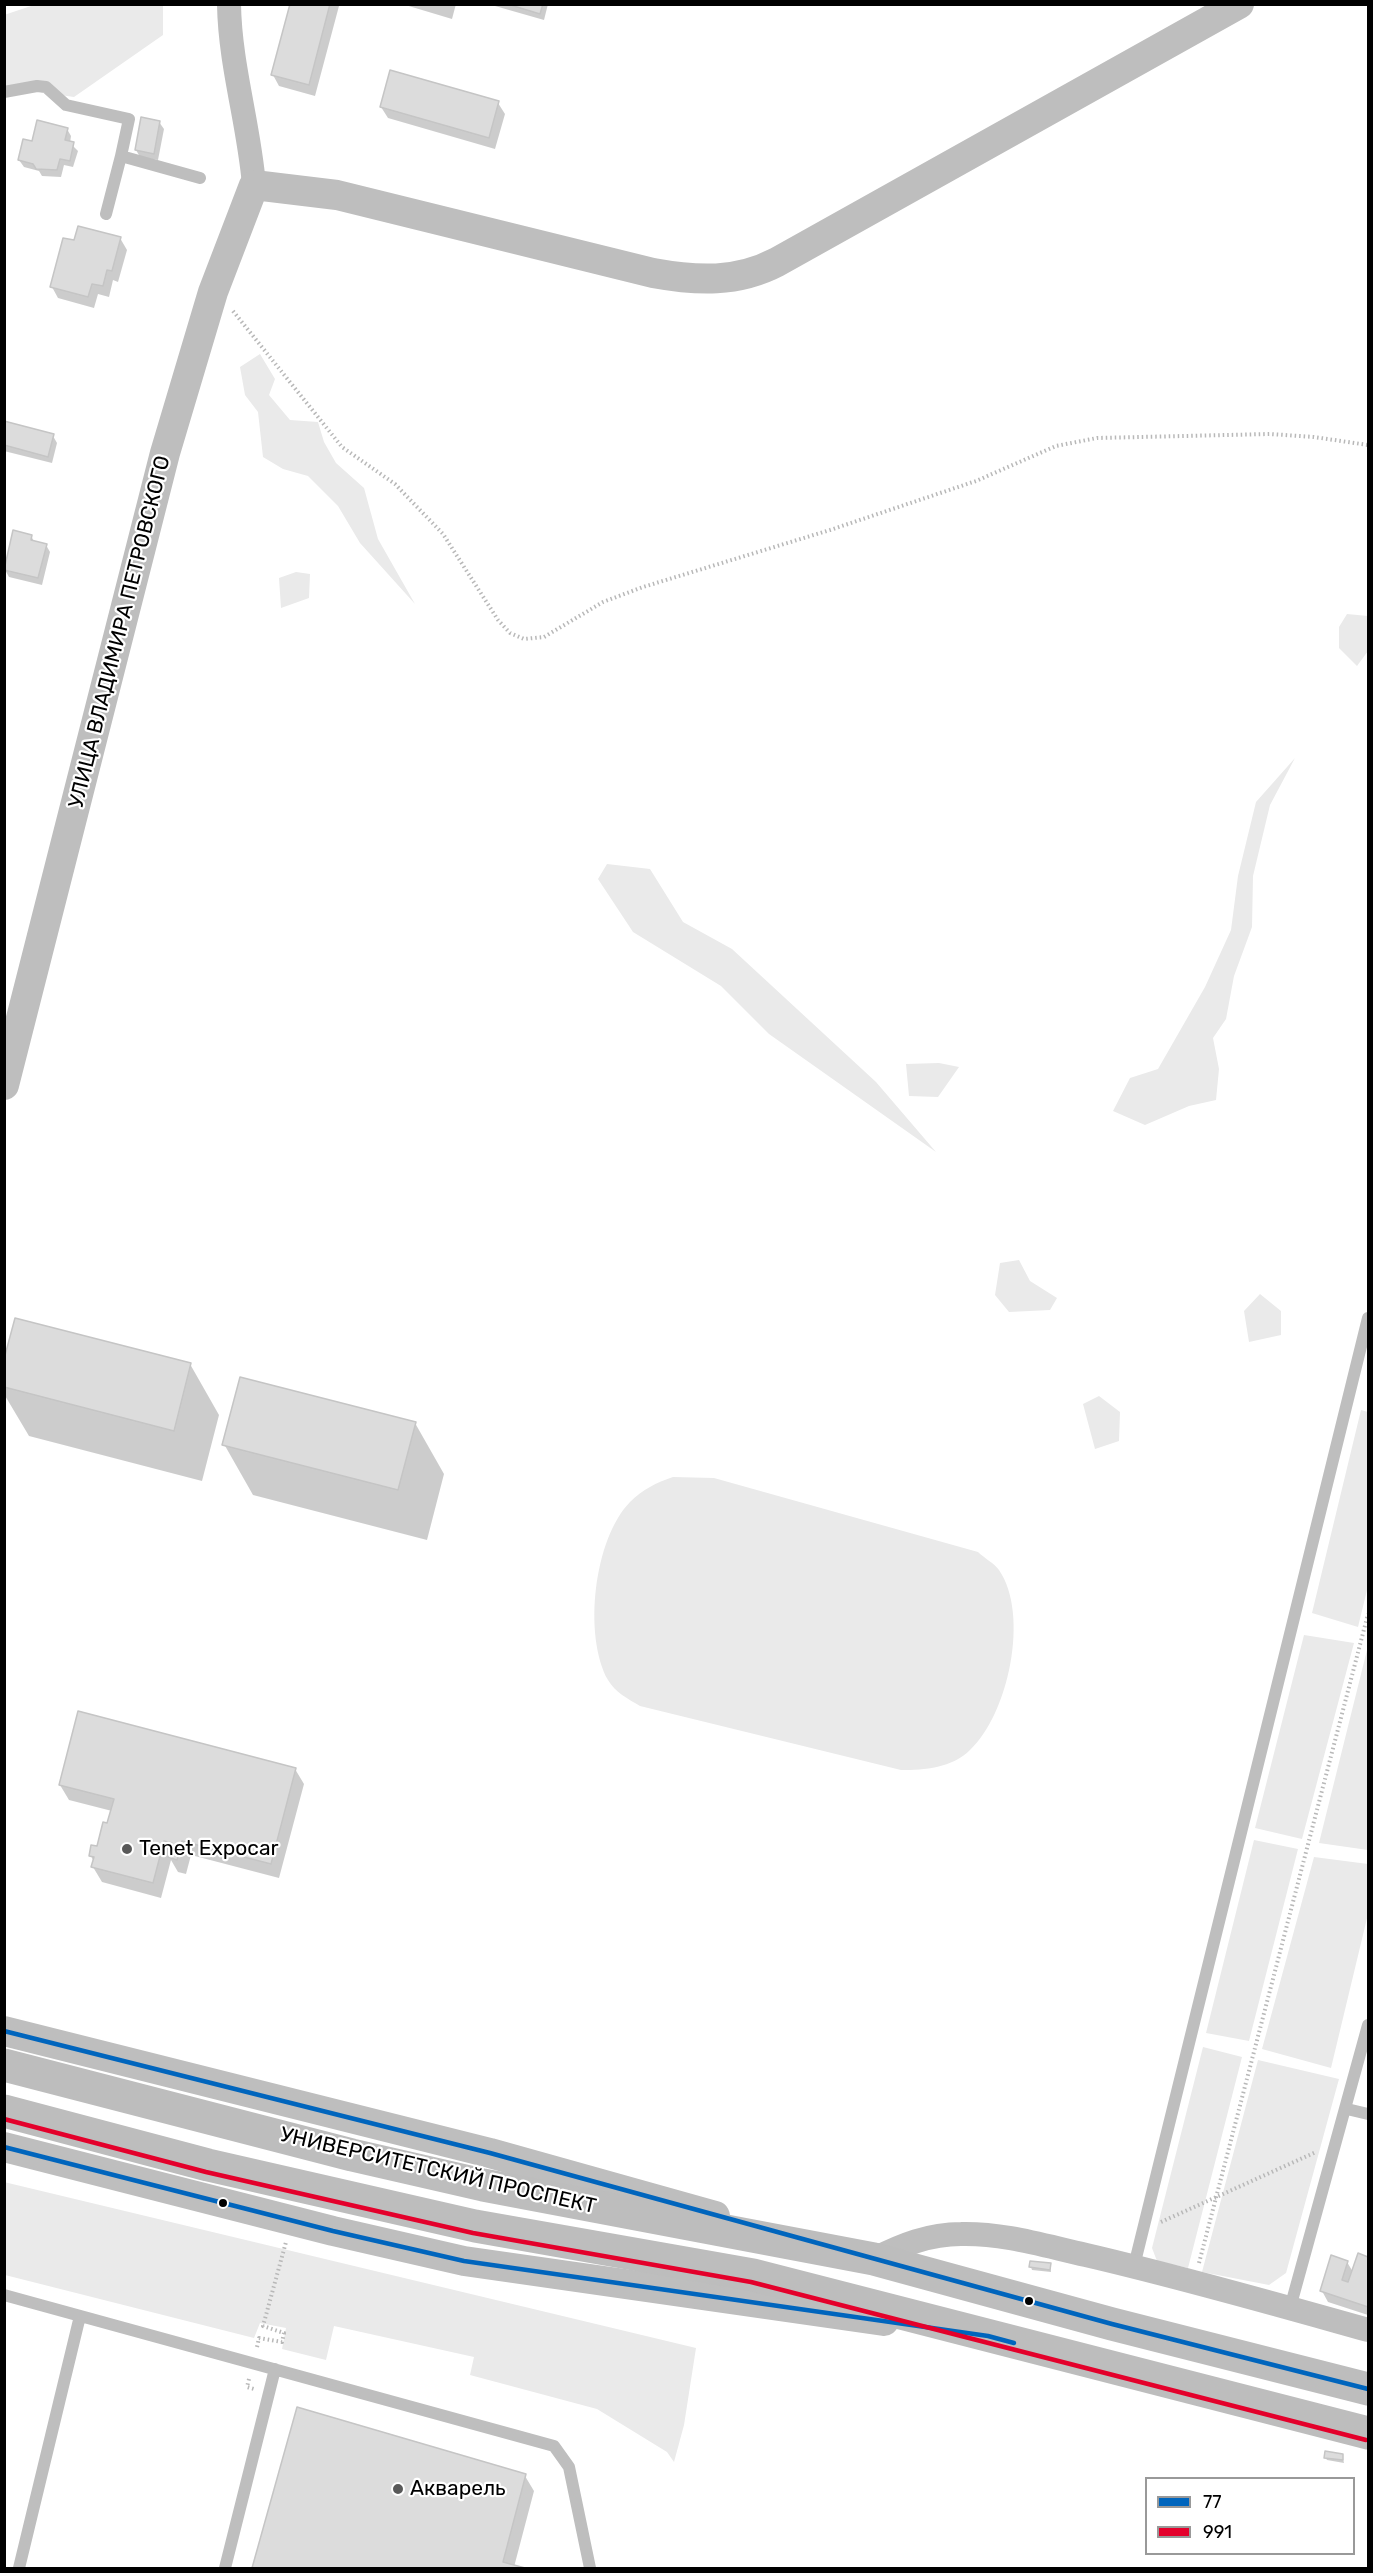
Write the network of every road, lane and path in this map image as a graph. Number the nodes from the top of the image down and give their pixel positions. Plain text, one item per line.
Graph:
1 (229, 4) edge
2 (1239, 4) edge
3 (4, 92) edge
4 (121, 156) junction
5 (200, 178) dead end
6 (254, 185) junction
7 (106, 214) dead end
8 (213, 291) junction
9 (1368, 445) edge
10 (4, 1085) edge
11 (1368, 1318) edge
12 (1368, 1614) edge
13 (1368, 2025) edge
14 (4, 2031) edge
15 (4, 2065) edge
16 (1347, 2109) junction
17 (4, 2111) edge
18 (1368, 2114) edge
19 (1338, 2141) junction
20 (4, 2147) edge
21 (1216, 2196) junction
22 (1142, 2229) junction
23 (287, 2239) dead end
24 (874, 2259) junction
25 (1134, 2266) junction
26 (1194, 2282) junction
27 (4, 2295) edge
28 (1290, 2308) junction
29 (80, 2316) junction
30 (1368, 2330) edge
31 (988, 2336) junction
32 (256, 2347) dead end
33 (275, 2369) junction
34 (250, 2375) dead end
35 (1368, 2388) edge
36 (254, 2389) dead end
37 (1368, 2433) edge
38 (19, 2568) edge
39 (225, 2568) edge
40 (590, 2568) edge

1 - 6 street
2 - 6 street
3 - 4 lane
4 - 5 lane
4 - 7 lane
6 - 8 street, УЛИЦА ВЛАДИМИРА ПЕТРОВСКОГО
8 - 9 path
8 - 10 street, УЛИЦА ВЛАДИМИРА ПЕТРОВСКОГО
11 - 22 lane
12 - 21 path
13 - 16 lane
14 - 24 street, УНИВЕРСИТЕТСКИЙ ПРОСПЕКТ
15 - 24 highway, УНИВЕРСИТЕТСКИЙ ПРОСПЕКТ
16 - 18 lane
16 - 19 lane
17 - 31 highway, УНИВЕРСИТЕТСКИЙ ПРОСПЕКТ
19 - 21 path
19 - 28 lane
20 - 31 street
21 - 22 path
21 - 26 path
22 - 25 lane
23 - 32 path
24 - 25 street
24 - 35 highway, УНИВЕРСИТЕТСКИЙ ПРОСПЕКТ
25 - 26 street
26 - 28 street
27 - 29 lane
28 - 30 street
29 - 33 lane
29 - 38 lane
31 - 37 highway, УНИВЕРСИТЕТСКИЙ ПРОСПЕКТ
33 - 39 lane
33 - 40 lane
34 - 36 path

